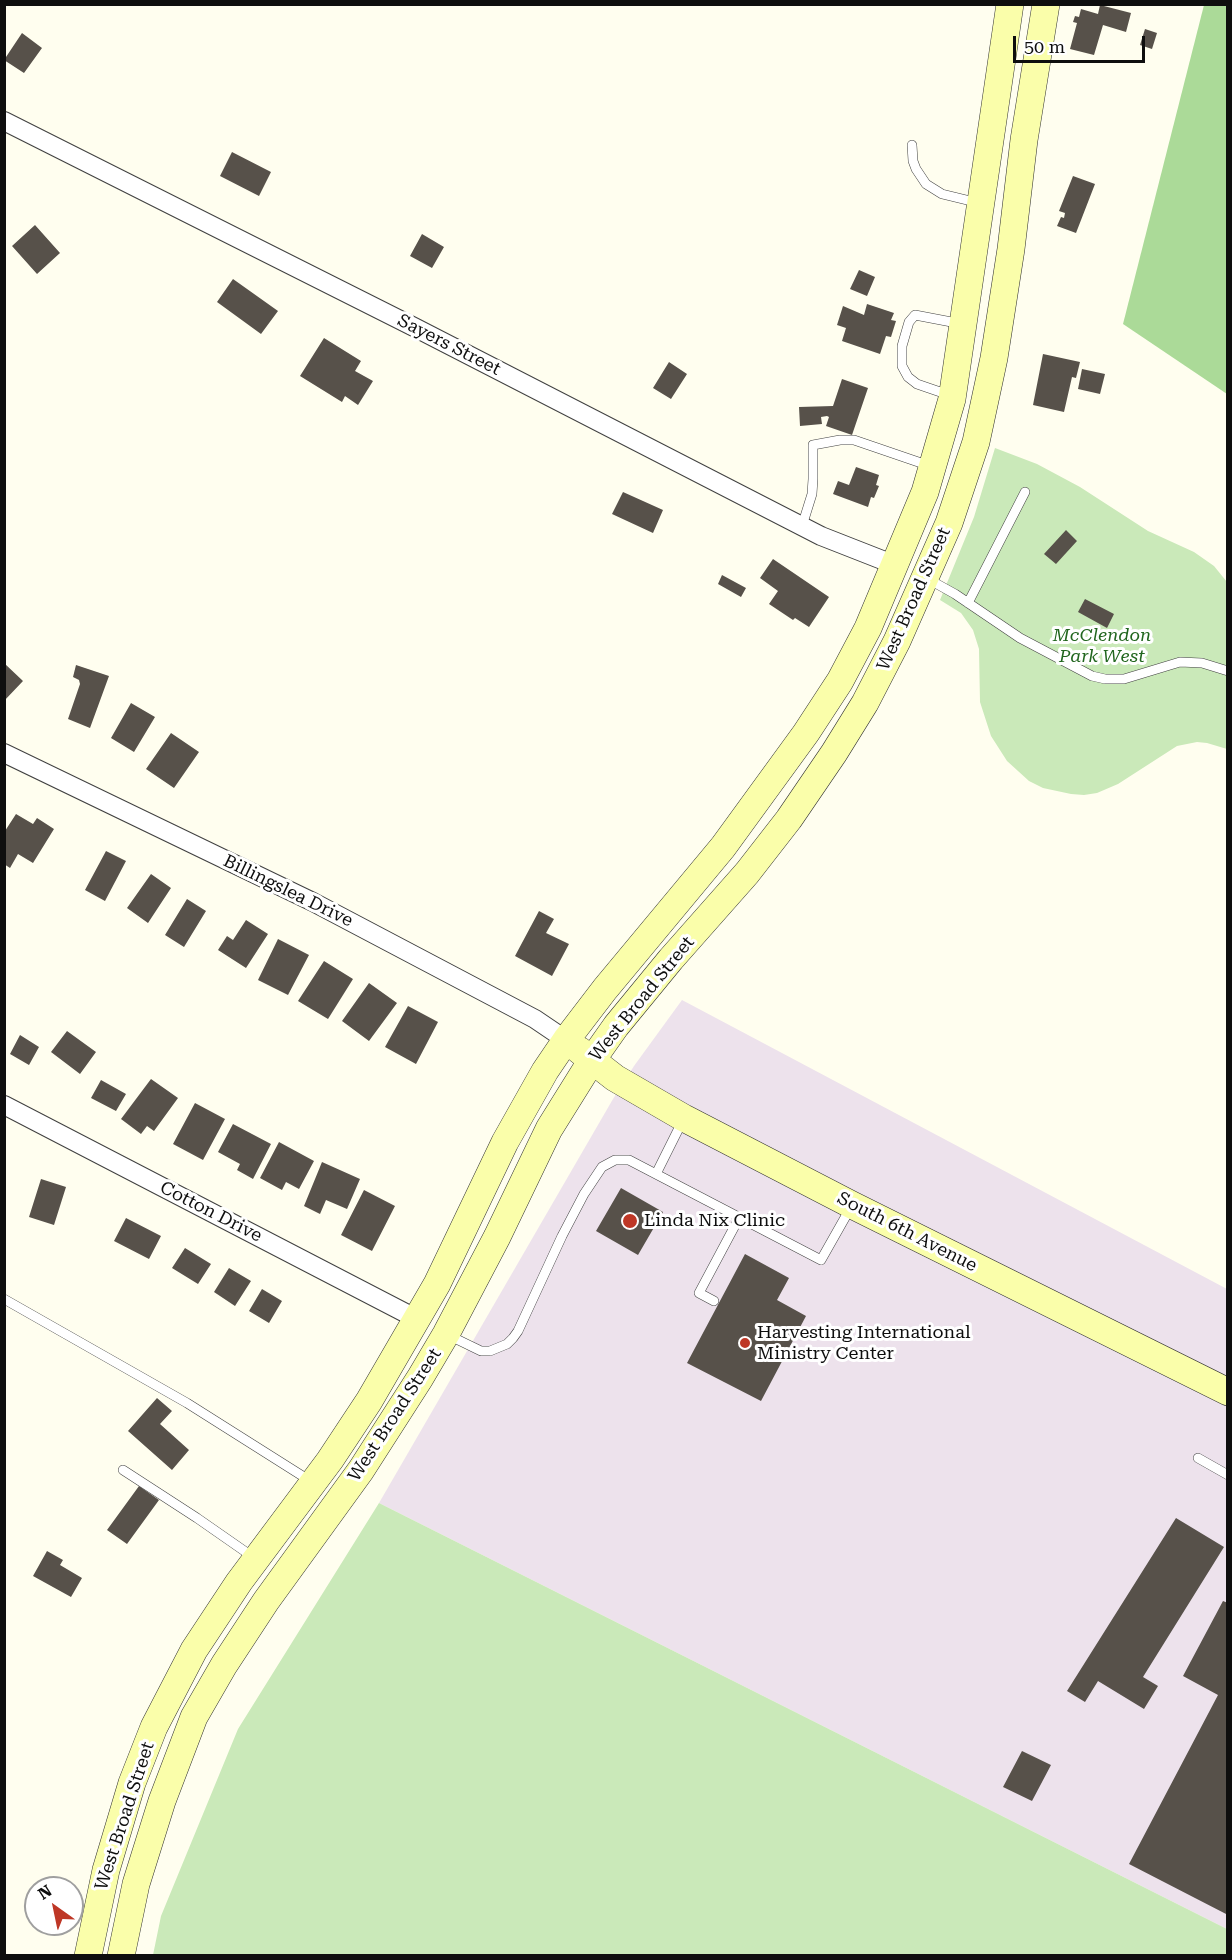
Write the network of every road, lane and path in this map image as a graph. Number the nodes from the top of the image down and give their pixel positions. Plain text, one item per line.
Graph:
1 (1010, 4) edge
2 (1046, 4) edge
3 (4, 121) edge
4 (912, 145) dead end
5 (982, 203) junction
6 (964, 324) junction
7 (952, 396) junction
8 (933, 468) junction
9 (1025, 492) dead end
10 (802, 526) junction
11 (895, 565) junction
12 (926, 578) junction
13 (968, 603) junction
14 (1227, 671) edge
15 (4, 753) edge
16 (566, 1040) junction
17 (592, 1060) junction
18 (4, 1105) edge
19 (684, 1118) junction
20 (656, 1174) junction
21 (852, 1205) junction
22 (739, 1218) junction
23 (4, 1299) edge
24 (714, 1301) dead end
25 (417, 1319) junction
26 (446, 1334) junction
27 (1227, 1392) edge
28 (1198, 1458) dead end
29 (123, 1470) dead end
30 (1227, 1474) edge
31 (313, 1483) junction
32 (256, 1560) junction
33 (88, 1956) edge
34 (121, 1956) edge

1 - 5 main road, West Broad Street
2 - 12 main road, West Broad Street
3 - 10 street, Sayers Street
4 - 5 lane
5 - 6 main road, West Broad Street
6 - 7 main road, West Broad Street
6 - 7 lane
7 - 8 main road, West Broad Street
8 - 10 lane
8 - 11 main road, West Broad Street
9 - 13 lane
10 - 11 street, Sayers Street
11 - 12 main road
11 - 16 main road, West Broad Street
12 - 13 lane
12 - 17 main road, West Broad Street
13 - 14 lane
15 - 16 street, Billingslea Drive
16 - 17 main road, South 6th Avenue
16 - 25 main road, West Broad Street
17 - 19 main road, South 6th Avenue
17 - 26 main road, West Broad Street
18 - 25 street, Cotton Drive
19 - 20 lane
19 - 21 main road, South 6th Avenue
20 - 22 lane
20 - 26 lane
21 - 22 lane
21 - 27 main road, South 6th Avenue
22 - 24 lane
23 - 31 lane
25 - 26 main road
25 - 31 main road, West Broad Street
26 - 34 main road, West Broad Street
28 - 30 lane
29 - 32 lane
31 - 32 main road, West Broad Street
32 - 33 main road, West Broad Street

